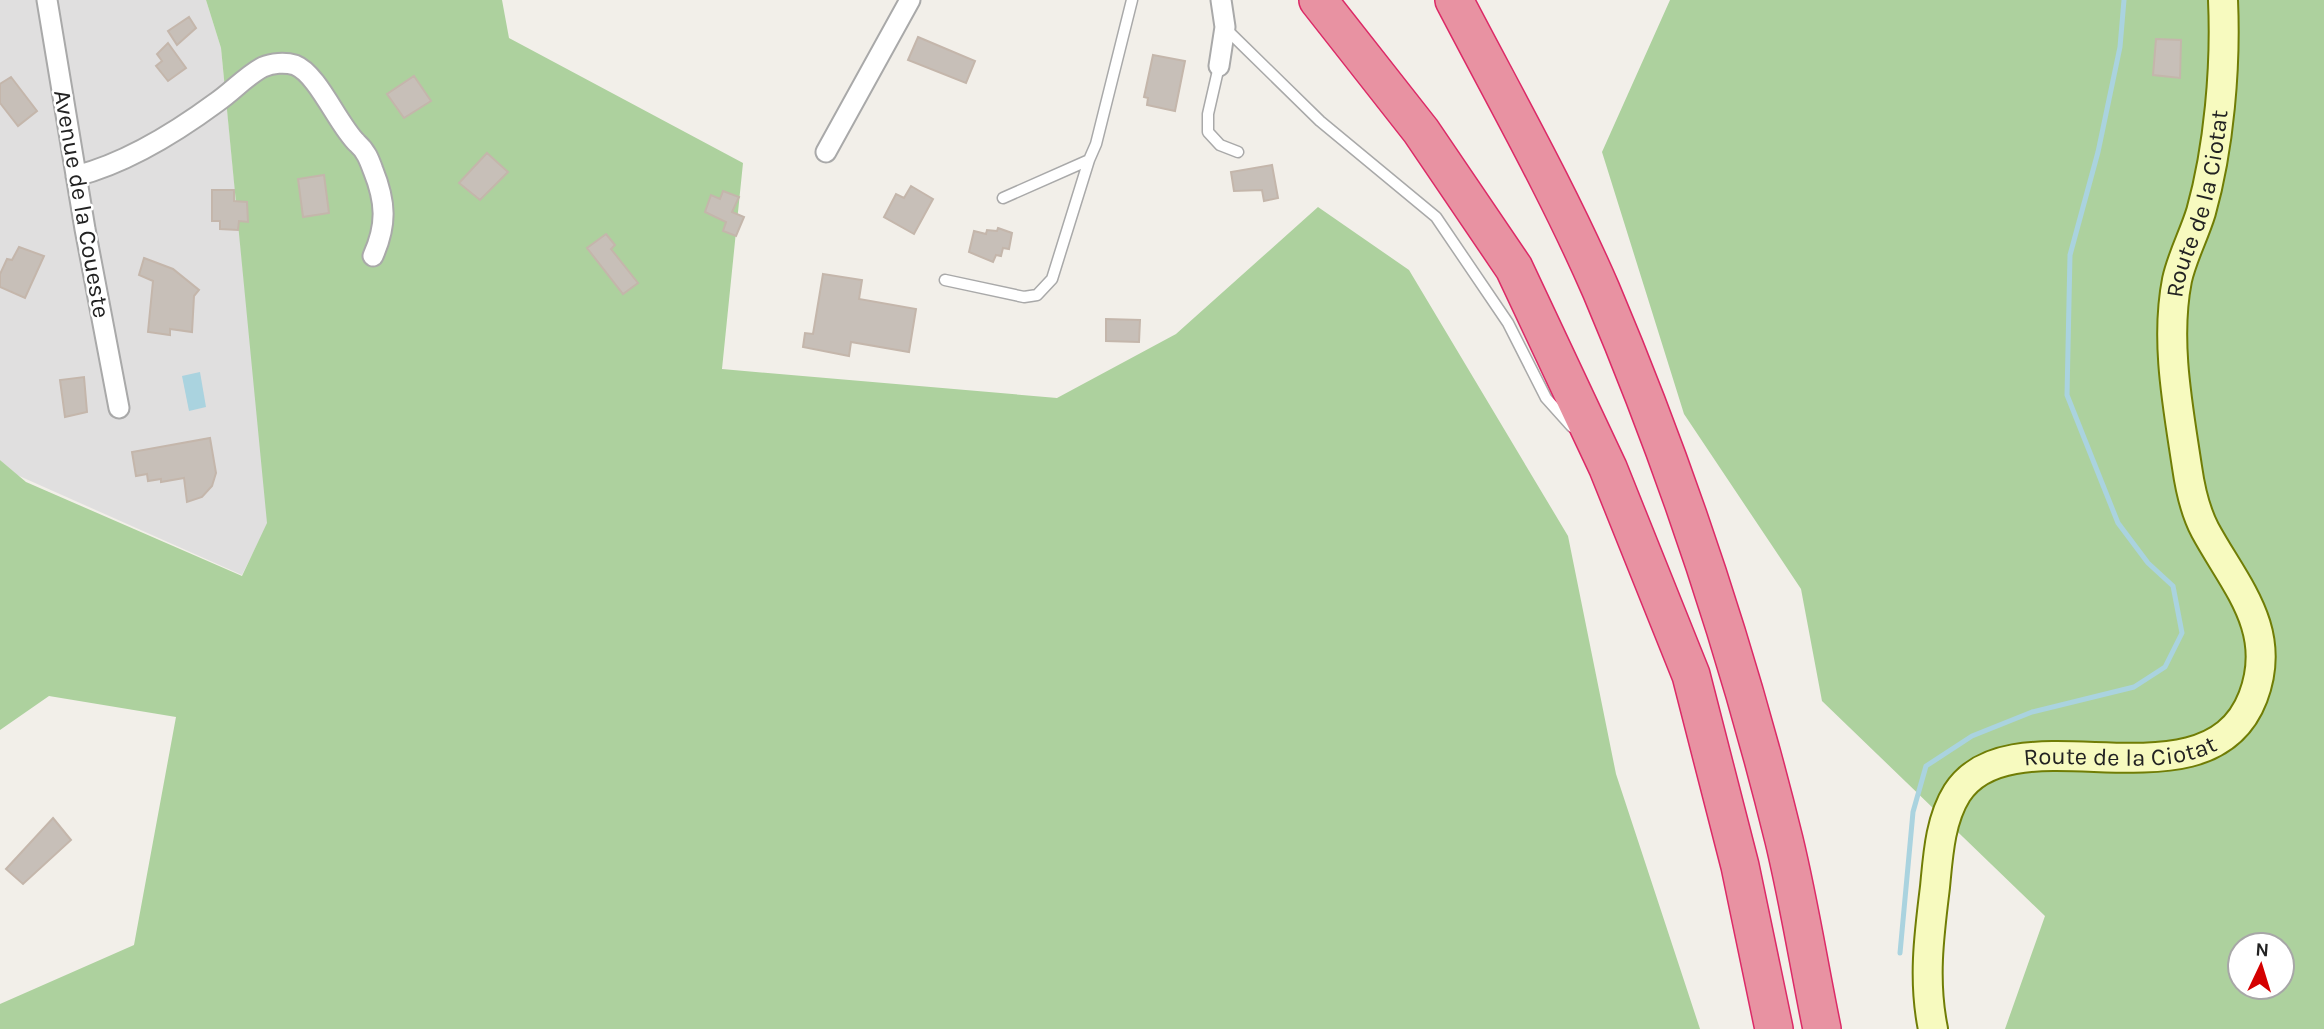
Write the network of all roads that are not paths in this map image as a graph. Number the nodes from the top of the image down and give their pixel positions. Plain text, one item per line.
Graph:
1 (47, 0) edge
2 (910, 0) edge
3 (1132, 0) edge
4 (1220, 0) edge
5 (1318, 0) edge
6 (1454, 0) edge
7 (2223, 0) edge
8 (1225, 27) junction
9 (1219, 66) joint
10 (826, 152) dead end
11 (1238, 152) dead end
12 (1089, 160) junction
13 (76, 176) junction
14 (1003, 198) dead end
15 (373, 257) dead end
16 (945, 279) dead end
17 (119, 408) dead end
18 (1608, 468) junction
19 (1774, 1029) edge
20 (1822, 1029) edge
21 (1933, 1029) edge

1 - 13 street, Avenue de la Coueste
2 - 10 street
3 - 12 lane
4 - 8 street
5 - 18 highway
6 - 20 highway
7 - 21 main road, Route de la Ciotat
8 - 9 street
8 - 18 lane
9 - 11 lane
12 - 14 lane
12 - 16 lane
13 - 15 street
13 - 17 street, Avenue de la Coueste
18 - 19 highway

